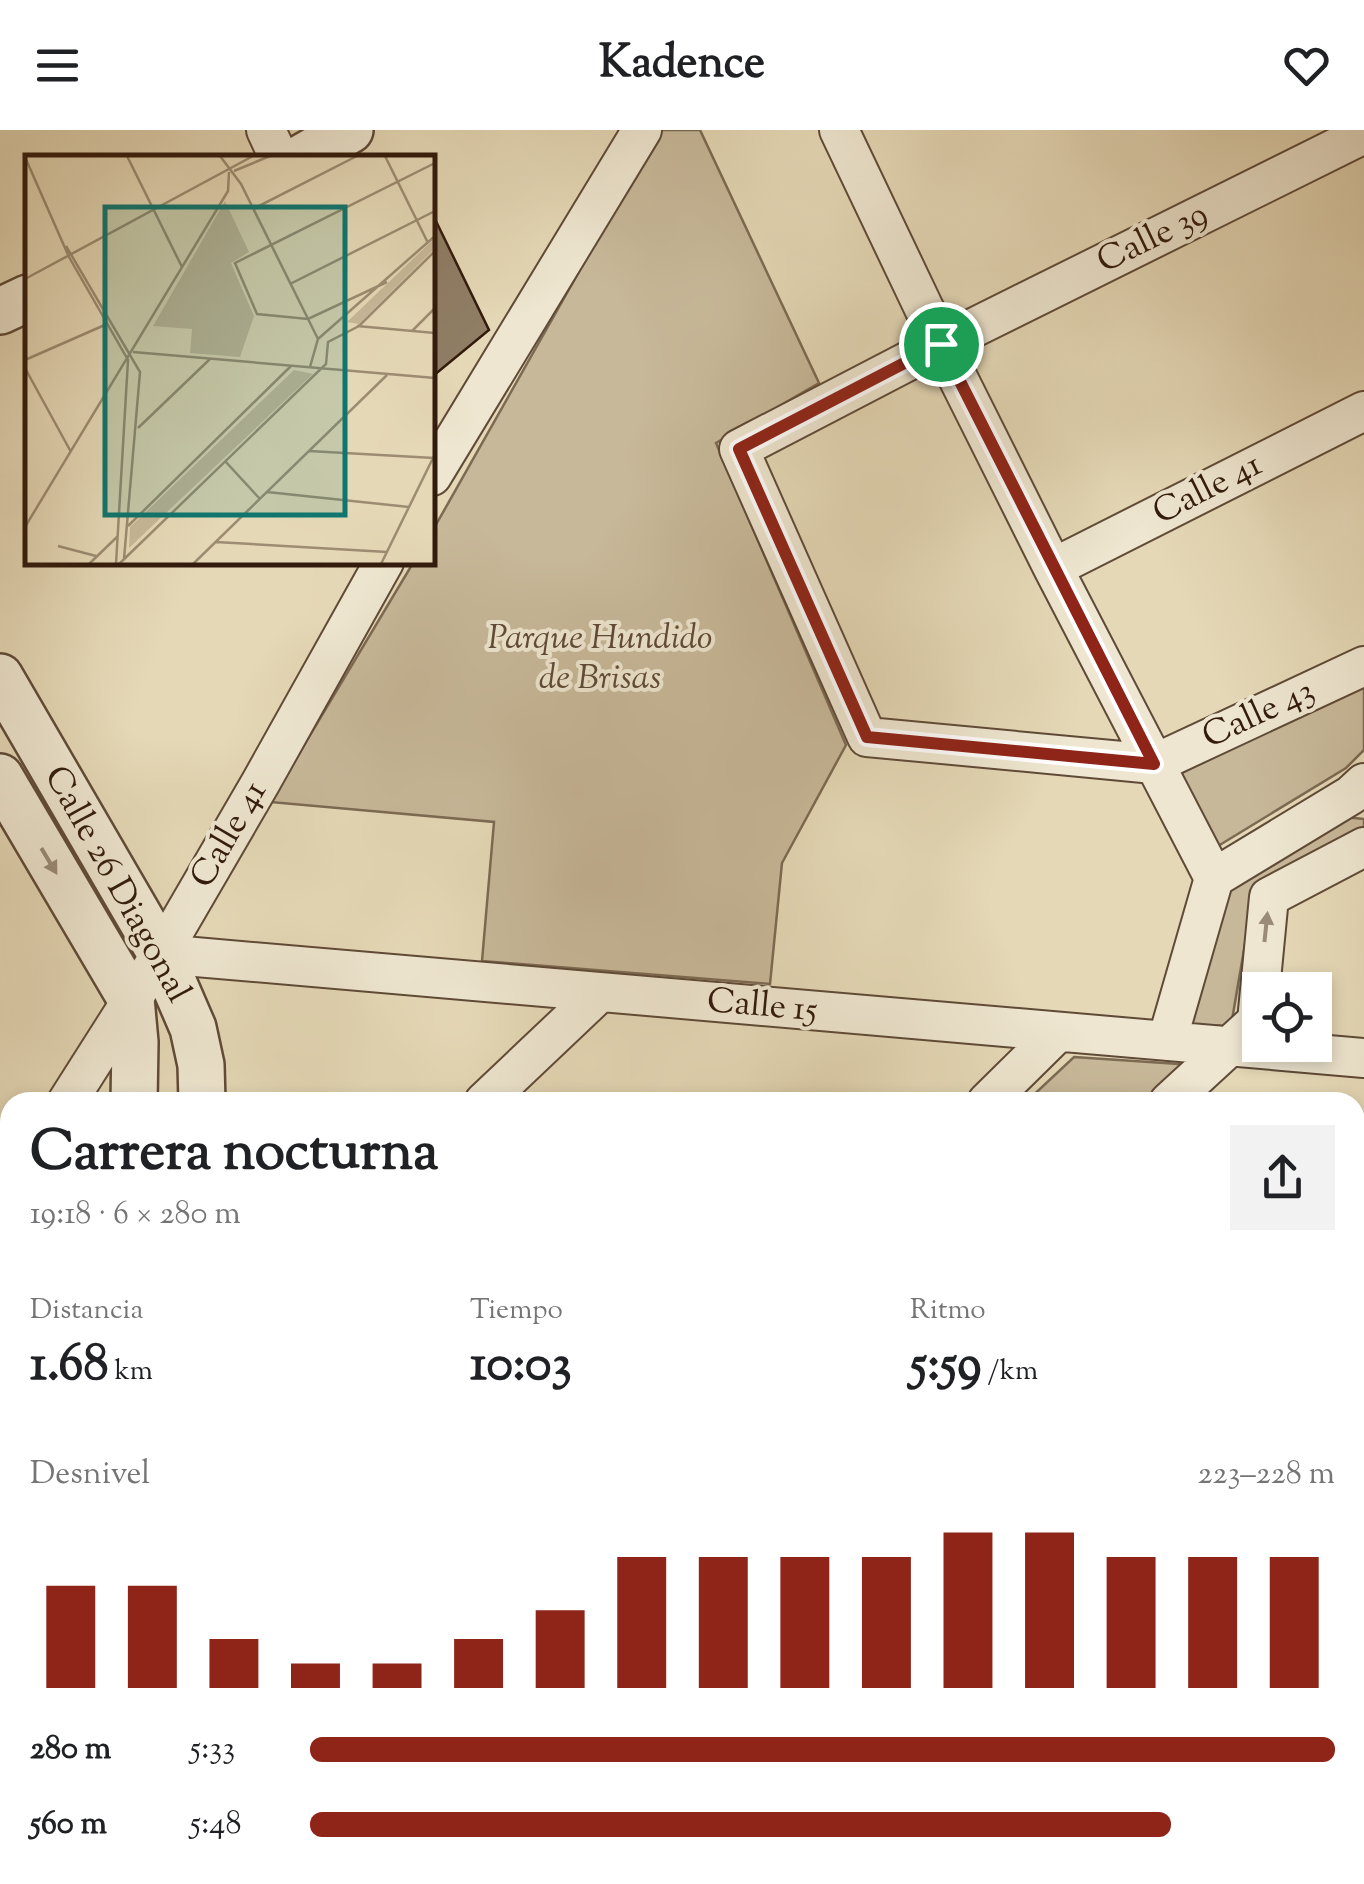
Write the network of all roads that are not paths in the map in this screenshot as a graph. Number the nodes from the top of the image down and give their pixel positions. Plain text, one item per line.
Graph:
1 (266, 130) edge
2 (350, 130) edge
3 (642, 130) edge
4 (844, 132) edge
5 (1364, 134) edge
6 (278, 155) edge
7 (306, 155) edge
8 (25, 299) edge
9 (0, 311) edge
10 (941, 344) junction
11 (1364, 412) edge
12 (435, 469) edge
13 (382, 565) edge
14 (1053, 568) junction
15 (1364, 666) edge
16 (0, 677) edge
17 (1154, 764) junction
18 (3, 791) edge
19 (1360, 791) edge
20 (1364, 847) edge
21 (1214, 878) junction
22 (161, 954) junction
23 (599, 992) junction
24 (131, 999) junction
25 (1058, 1032) junction
26 (1168, 1041) junction
27 (1228, 1046) junction
28 (1364, 1058) edge
29 (73, 1092) edge
30 (134, 1092) edge
31 (202, 1092) edge
32 (494, 1092) edge
33 (996, 1092) edge
34 (1180, 1092) edge

1 - 6 street
2 - 7 street
3 - 12 street
4 - 10 street
5 - 10 street, Calle 39
8 - 9 street
10 - 14 street
10 - 17 street, Calle 39
11 - 14 street, Calle 41
13 - 22 street, Calle 41
14 - 17 street
15 - 17 street, Calle 43
16 - 22 street, Calle 26 Diagonal
17 - 21 street
18 -> 24 street, Calle 26 Diagonal
19 - 21 street
27 -> 20 street
21 - 26 street
22 - 23 street, Calle 15
22 - 24 street, Calle 41
22 - 31 street, Calle 26 Diagonal
23 - 25 street, Calle 15
23 - 32 street
24 - 29 street, Calle 41
24 - 30 street, Calle 26 Diagonal
25 - 26 street, Calle 15
25 - 33 street
26 - 27 street, Calle 15
27 - 28 street, Calle 15
27 - 34 street

